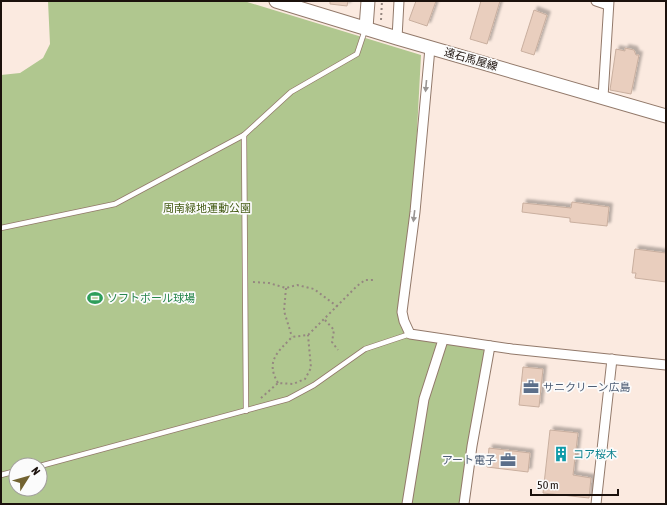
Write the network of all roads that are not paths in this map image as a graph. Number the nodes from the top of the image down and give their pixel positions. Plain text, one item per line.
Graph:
1 (276, 1) edge
2 (368, 1) edge
3 (399, 1) edge
4 (596, 1) edge
5 (609, 3) edge
6 (366, 28) junction
7 (397, 38) junction
8 (430, 48) junction
9 (603, 97) junction
10 (666, 116) edge
11 (244, 134) junction
12 (1, 228) edge
13 (410, 334) junction
14 (443, 340) junction
15 (490, 346) junction
16 (612, 359) junction
17 (666, 365) edge
18 (246, 411) junction
19 (48, 464) edge
20 (407, 504) edge
21 (464, 504) edge
22 (596, 504) edge

1 - 6 street, 遠石馬屋線
2 - 6 street
3 - 7 street
4 - 5 street
5 - 9 street
6 - 7 street, 遠石馬屋線
6 - 11 lane
7 - 8 street, 遠石馬屋線
8 - 9 street, 遠石馬屋線
8 -> 13 street
9 - 10 street, 遠石馬屋線
11 - 12 lane
11 - 18 lane
13 - 14 street
13 - 18 lane
14 - 15 street
14 - 20 street
15 - 16 street
15 - 21 street
16 - 17 street
16 - 22 street
18 - 19 lane

